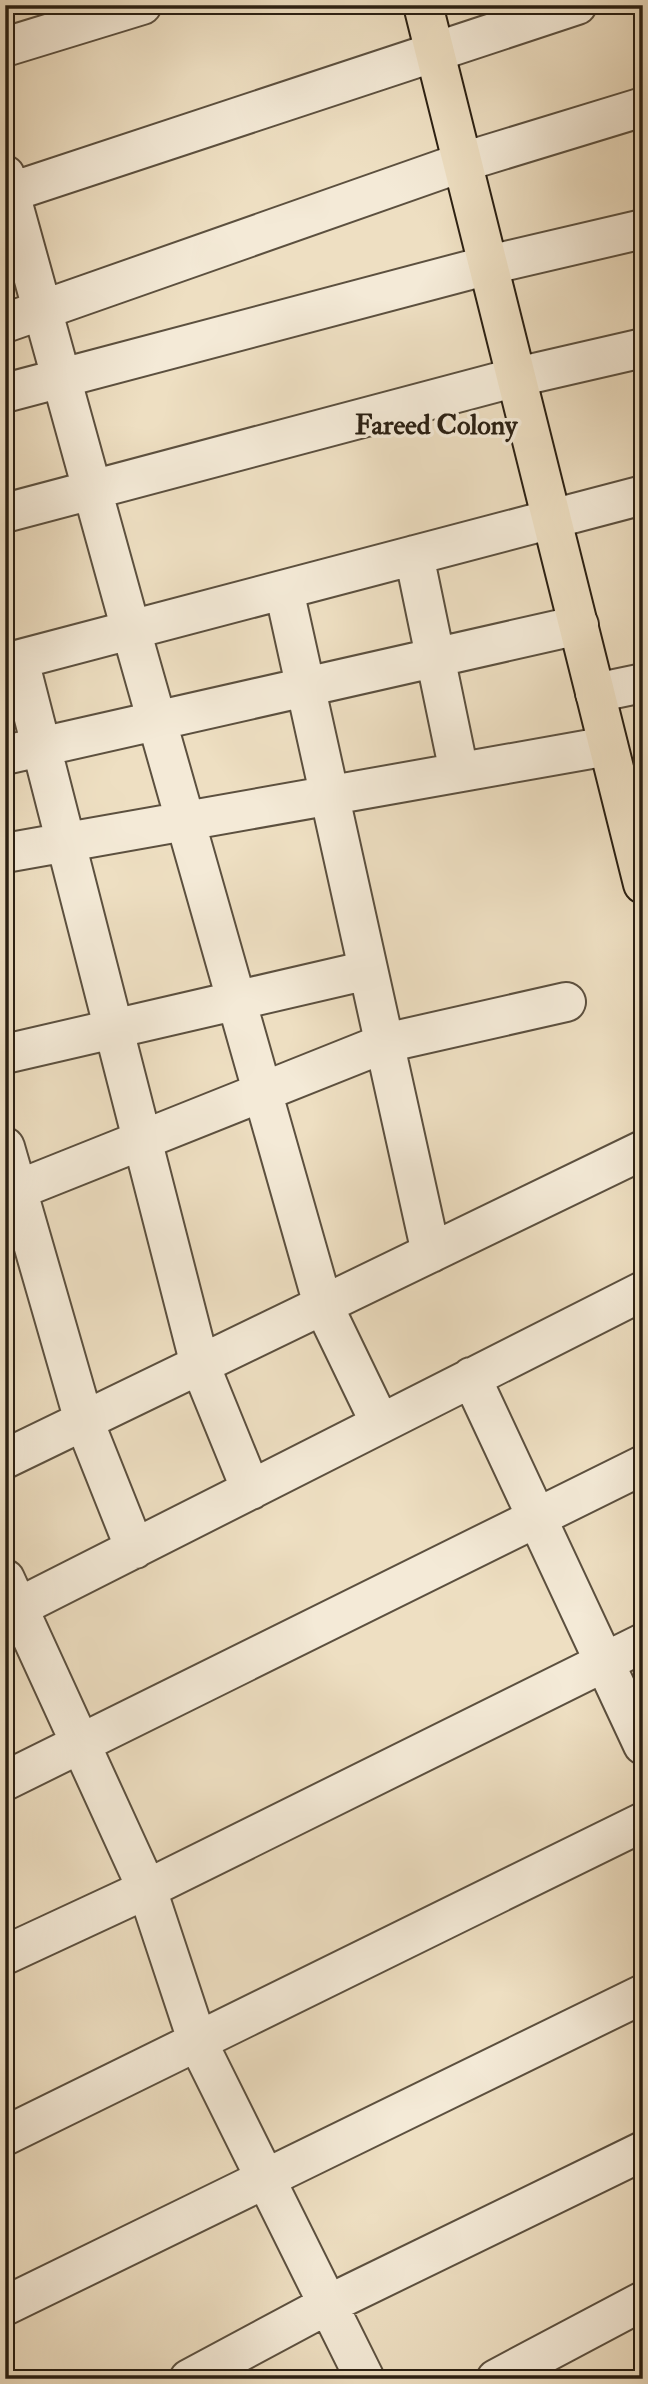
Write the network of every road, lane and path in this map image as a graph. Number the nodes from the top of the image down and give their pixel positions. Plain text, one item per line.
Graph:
1 (142, 5) edge
2 (423, 5) edge
3 (577, 5) edge
4 (5, 47) edge
5 (435, 52) junction
6 (643, 107) edge
7 (463, 162) junction
8 (7, 187) edge
9 (643, 229) edge
10 (489, 265) junction
11 (42, 310) junction
12 (5, 323) edge
13 (643, 348) edge
14 (517, 377) junction
15 (61, 379) junction
16 (5, 393) edge
17 (92, 490) junction
18 (643, 495) edge
19 (5, 513) edge
20 (553, 519) junction
21 (414, 555) junction
22 (284, 590) junction
23 (579, 625) junction
24 (131, 630) junction
25 (435, 657) junction
26 (12, 662) edge
27 (643, 683) edge
28 (306, 687) junction
29 (595, 693) junction
30 (157, 720) junction
31 (608, 746) junction
32 (23, 751) edge
33 (458, 772) junction
34 (329, 796) junction
35 (185, 821) junction
36 (66, 842) junction
37 (5, 853) edge
38 (643, 884) edge
39 (368, 970) junction
40 (236, 1000) junction
41 (566, 1002) dead end
42 (114, 1028) junction
43 (385, 1043) junction
44 (5, 1054) edge
45 (262, 1092) junction
46 (143, 1140) junction
47 (5, 1147) edge
48 (643, 1150) edge
49 (17, 1190) junction
50 (431, 1253) junction
51 (643, 1291) edge
52 (323, 1305) junction
53 (200, 1365) junction
54 (471, 1377) junction
55 (84, 1421) junction
56 (380, 1423) junction
57 (5, 1459) edge
58 (643, 1465) edge
59 (251, 1490) junction
60 (537, 1518) junction
61 (135, 1549) junction
62 (10, 1600) edge
63 (643, 1643) edge
64 (604, 1662) junction
65 (81, 1745) junction
66 (643, 1745) edge
67 (5, 1781) edge
68 (643, 1822) edge
69 (147, 1889) junction
70 (5, 1955) edge
71 (643, 1994) edge
72 (198, 2043) junction
73 (5, 2136) edge
74 (643, 2151) edge
75 (267, 2178) junction
76 (643, 2301) edge
77 (329, 2304) junction
78 (5, 2306) edge
79 (189, 2379) edge
80 (365, 2379) edge
81 (496, 2379) edge

1 - 4 street
2 - 5 main road
3 - 5 street
5 - 7 main road
5 - 8 street
6 - 7 street
7 - 10 main road
7 - 11 street
8 - 11 street
9 - 10 street
10 - 14 main road
10 - 15 street
11 - 12 street
11 - 15 street
13 - 14 street
14 - 17 street
14 - 20 main road
15 - 16 street
15 - 17 street
17 - 19 street
17 - 24 street
18 - 20 street
20 - 21 street
20 - 23 main road
21 - 22 street
21 - 25 street
22 - 24 street
22 - 28 street
23 - 25 street
23 - 29 main road
24 - 26 street
24 - 30 street
25 - 28 street
25 - 33 street
26 - 32 street
27 - 29 street
28 - 30 street
28 - 34 street
29 - 31 main road
30 - 32 street
30 - 35 street
31 - 33 street
31 - 38 main road
32 - 36 street
33 - 34 street
34 - 35 street
34 - 39 street
35 - 36 street
35 - 40 street
36 - 37 street
36 - 42 street
39 - 40 street
39 - 43 street
40 - 42 street
40 - 45 street
41 - 43 street
42 - 44 street
42 - 46 street
43 - 45 street
43 - 50 street
45 - 46 street
45 - 52 street
46 - 49 street
46 - 53 street
47 - 49 street
48 - 50 street
49 - 55 street
50 - 52 street
51 - 54 street
52 - 53 street
52 - 56 street
53 - 55 street
53 - 59 street
54 - 56 street
54 - 60 street
55 - 57 street
55 - 61 street
56 - 59 street
58 - 60 street
59 - 61 street
60 - 64 street
60 - 65 street
61 - 62 street
62 - 65 street
63 - 64 street
64 - 66 street
64 - 69 street
65 - 67 street
65 - 69 street
68 - 72 street
69 - 70 street
69 - 72 street
71 - 75 street
72 - 73 street
72 - 75 street
74 - 77 street
75 - 77 street
75 - 78 street
76 - 81 street
77 - 79 street
77 - 80 street

